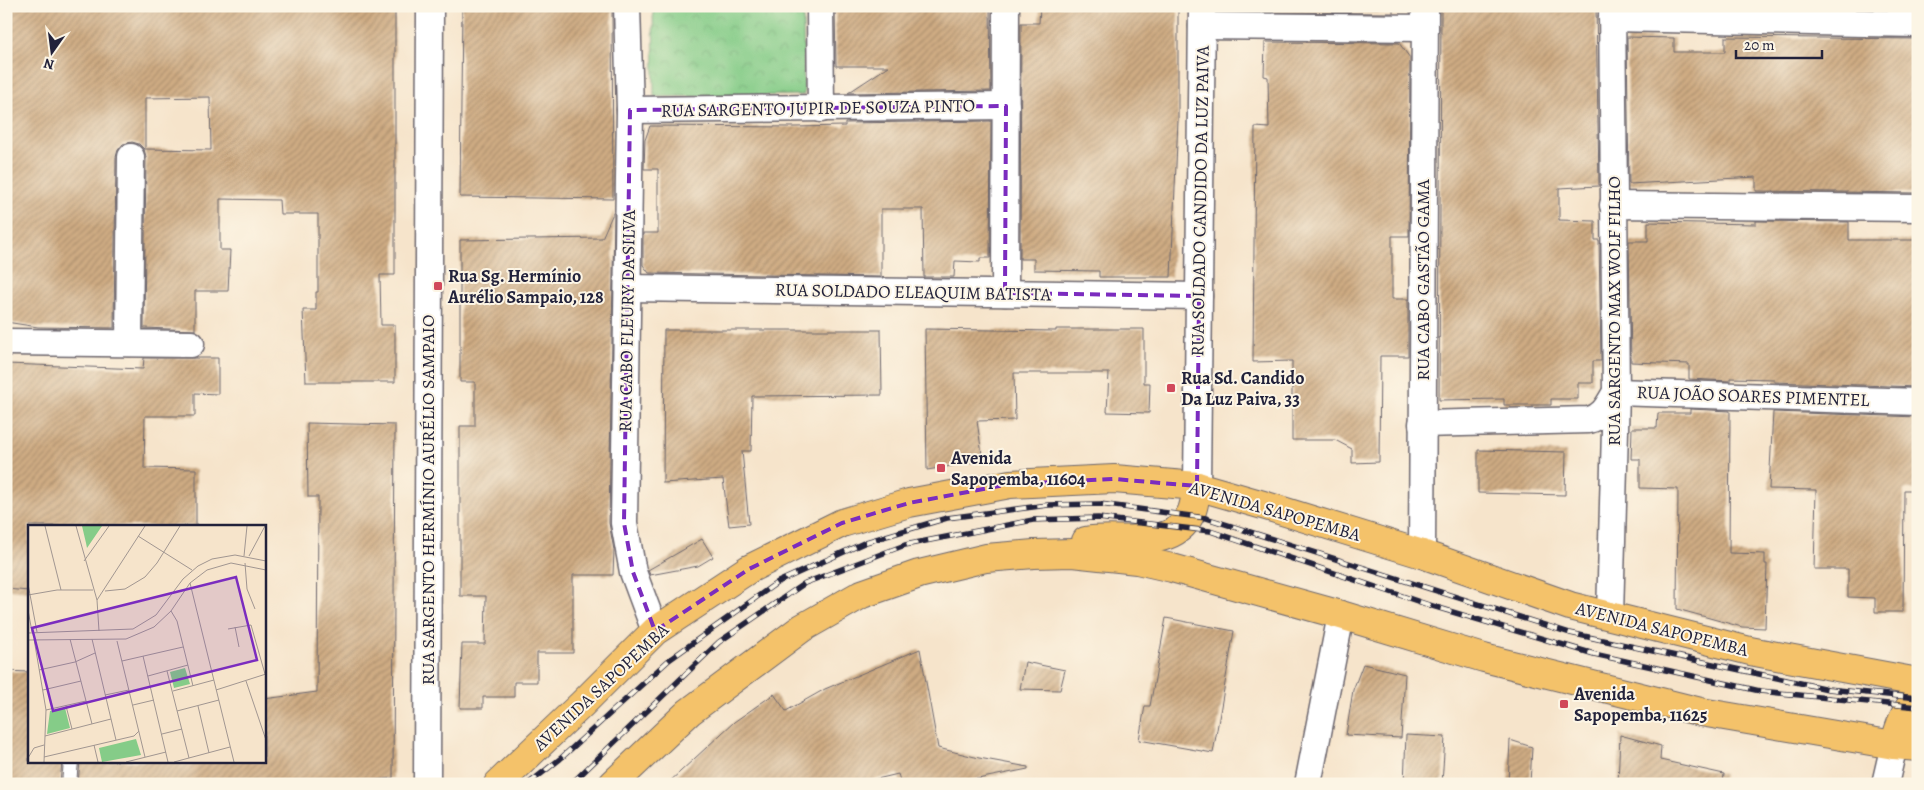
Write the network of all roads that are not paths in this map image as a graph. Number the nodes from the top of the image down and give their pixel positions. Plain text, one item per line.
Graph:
1 (430, 6) edge
2 (628, 6) edge
3 (820, 6) edge
4 (1006, 6) edge
5 (1612, 12) edge
6 (1800, 13) edge
7 (1202, 16) edge
8 (1425, 17) edge
9 (1918, 24) edge
10 (1006, 106) junction
11 (821, 109) junction
12 (630, 110) junction
13 (131, 157) dead end
14 (1613, 204) junction
15 (1918, 208) edge
16 (628, 288) junction
17 (1005, 293) junction
18 (1199, 296) junction
19 (6, 342) edge
20 (129, 343) junction
21 (191, 344) dead end
22 (1616, 392) junction
23 (1918, 402) edge
24 (1422, 424) junction
25 (1197, 486) junction
26 (1072, 554) junction
27 (1422, 554) junction
28 (1341, 614) junction
29 (1610, 616) junction
30 (655, 631) junction
31 (1918, 682) edge
32 (1918, 698) edge
33 (1906, 746) edge
34 (71, 762) edge
35 (68, 784) edge
36 (427, 784) edge
37 (498, 784) edge
38 (613, 784) edge
39 (1308, 784) edge
40 (1885, 784) edge

1 - 36 street, RUA SARGENTO HERMÍNIO AURÉLIO SAMPAIO
2 - 12 street, RUA CABO FLEURY DA SILVA
3 - 11 street
4 - 10 street
5 - 6 street
5 - 14 street, RUA SARGENTO MAX WOLF FILHO
6 - 9 street
7 - 8 street
7 - 18 street, RUA SOLDADO CANDIDO DA LUZ PAIVA
8 - 24 street, RUA CABO GASTÃO GAMA
10 - 11 street, RUA SARGENTO JUPIR DE SOUZA PINTO
10 - 17 street
11 - 12 street, RUA SARGENTO JUPIR DE SOUZA PINTO
12 - 16 street, RUA CABO FLEURY DA SILVA
13 - 20 street
14 - 15 street
14 - 22 street, RUA SARGENTO MAX WOLF FILHO
16 - 17 street, RUA SOLDADO ELEAQUIM BATISTA
16 - 30 street, RUA CABO FLEURY DA SILVA
17 - 18 street, RUA SOLDADO ELEAQUIM BATISTA
18 - 25 street, RUA SOLDADO CANDIDO DA LUZ PAIVA
19 - 20 street
20 - 21 street
22 - 23 street, RUA JOÃO SOARES PIMENTEL
22 - 24 street, RUA JOÃO SOARES PIMENTEL
22 - 29 street, RUA SARGENTO MAX WOLF FILHO
24 - 27 street, RUA CABO GASTÃO GAMA
25 - 26 main road
25 - 27 main road, AVENIDA SAPOPEMBA
25 - 30 main road, AVENIDA SAPOPEMBA
26 - 28 main road
26 - 38 main road
27 - 29 main road, AVENIDA SAPOPEMBA
28 - 33 main road
28 - 39 street
29 - 31 main road, AVENIDA SAPOPEMBA
30 - 37 main road, AVENIDA SAPOPEMBA
32 - 33 main road
33 - 40 street
34 - 35 lane

